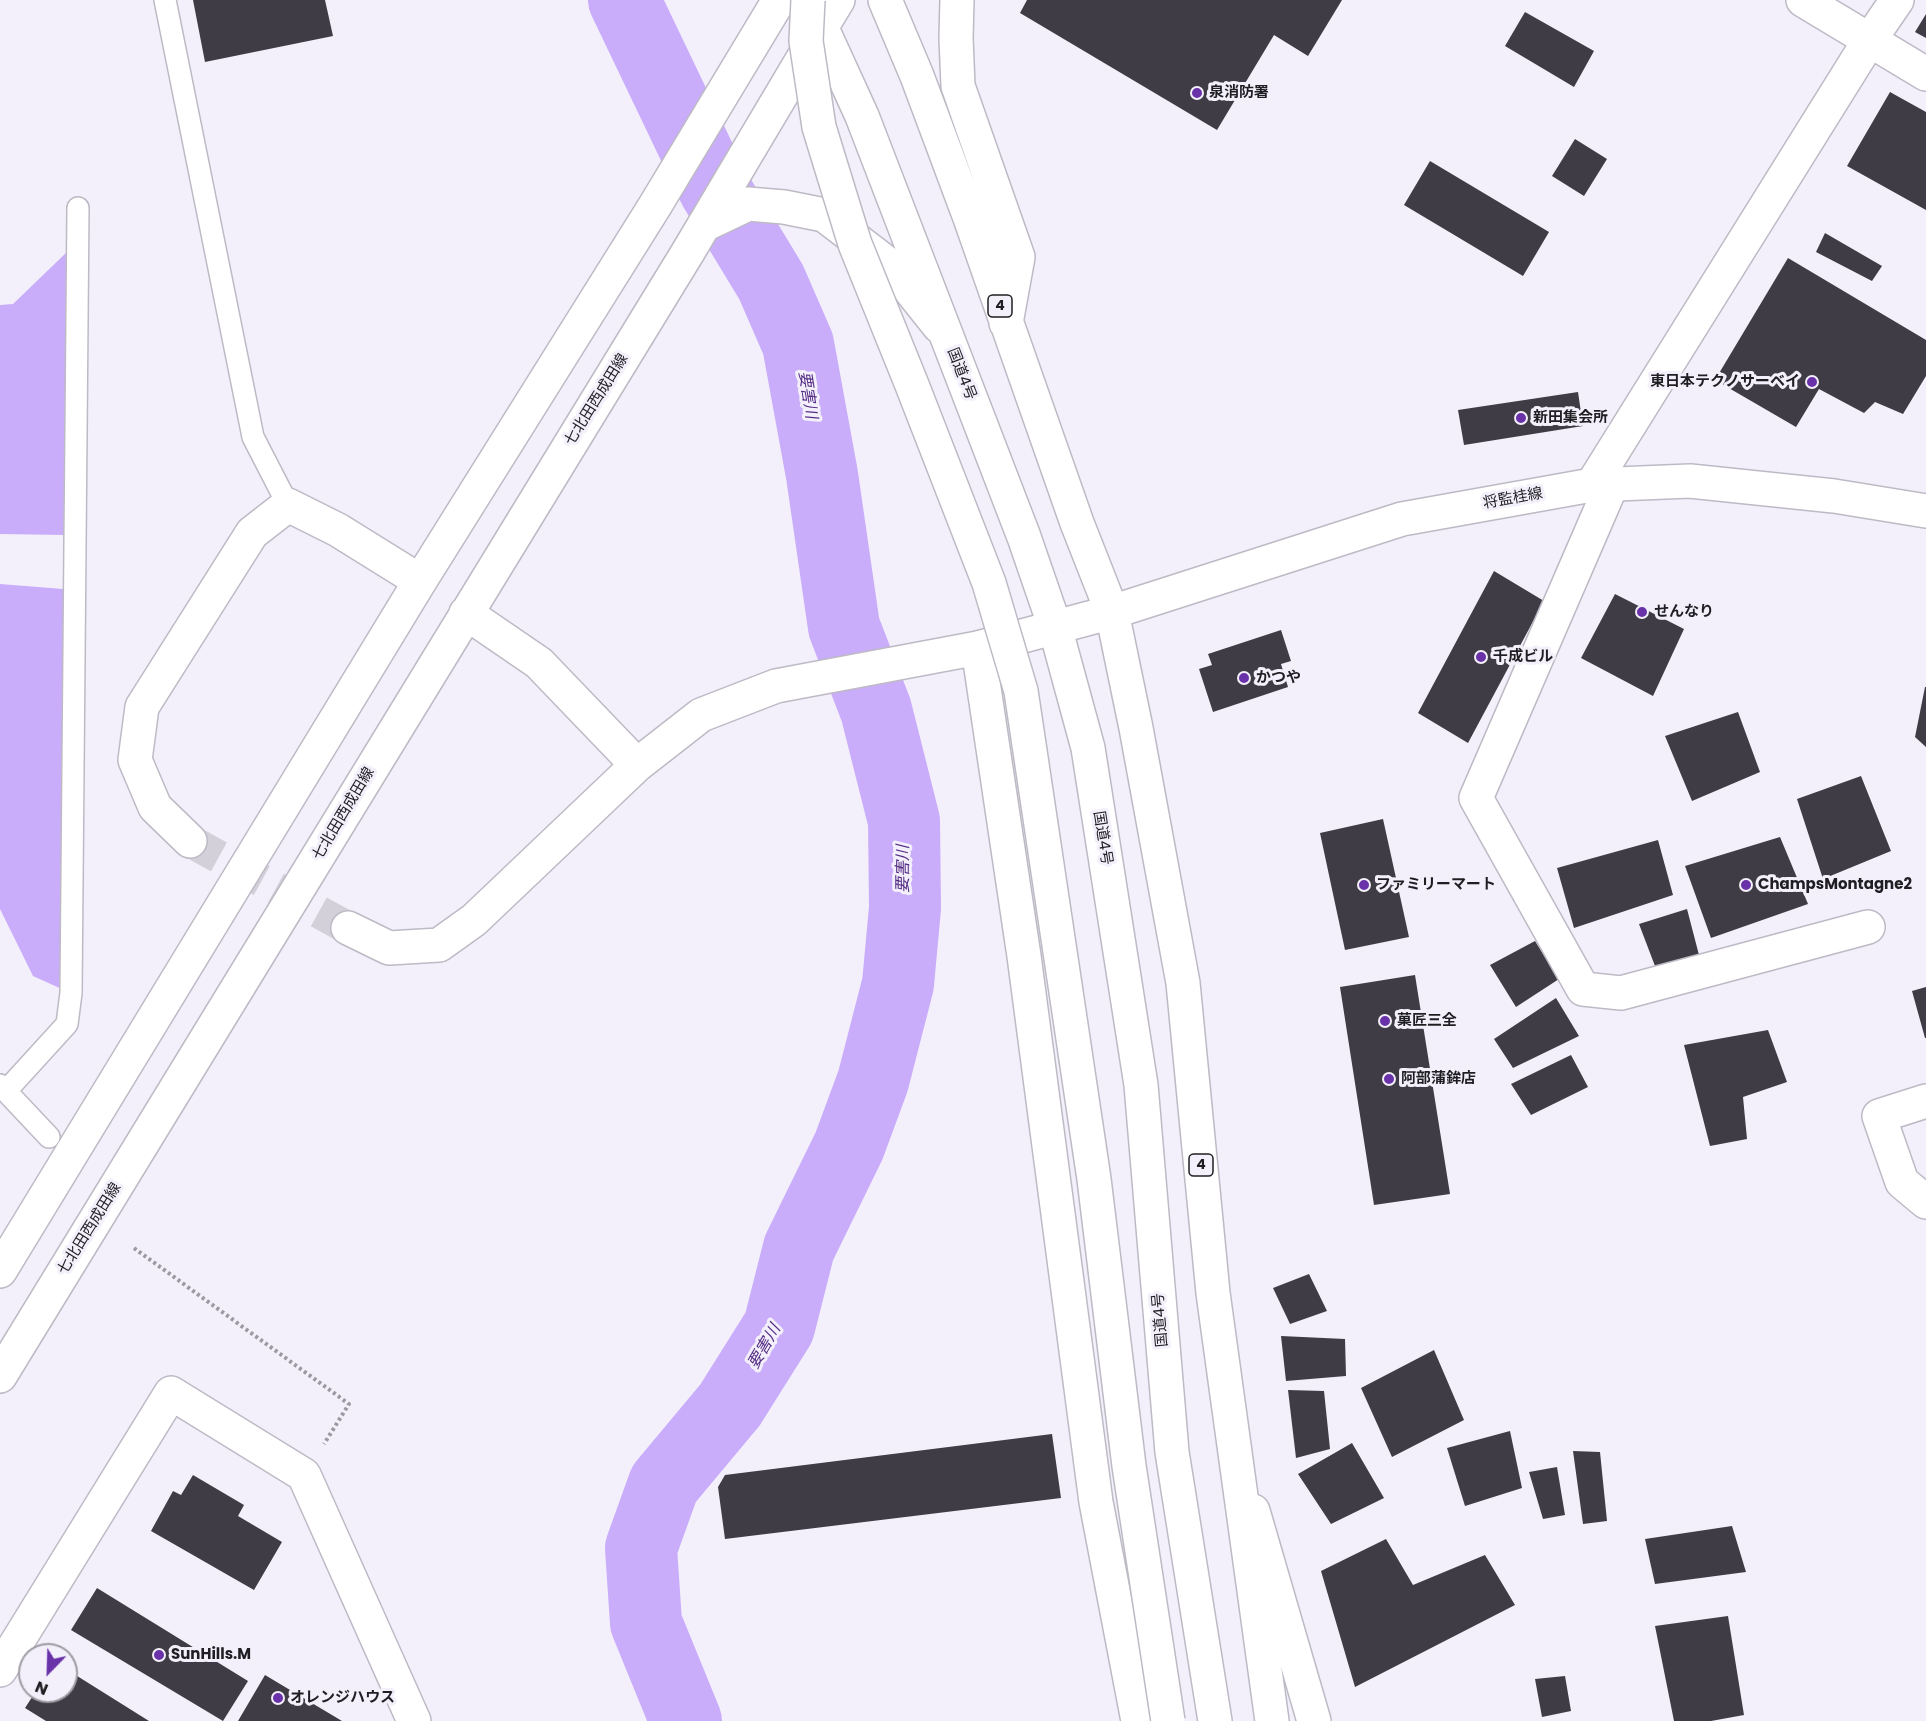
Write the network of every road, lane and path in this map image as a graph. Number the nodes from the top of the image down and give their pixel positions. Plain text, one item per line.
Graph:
1 (165, 0) edge
2 (779, 0) edge
3 (837, 0) edge
4 (885, 0) edge
5 (957, 0) edge
6 (1803, 0) edge
7 (1897, 0) edge
8 (813, 9) edge
9 (1869, 41) junction
10 (1926, 74) edge
11 (78, 208) dead end
12 (696, 239) junction
13 (1006, 324) junction
14 (946, 334) junction
15 (1602, 484) junction
16 (288, 505) junction
17 (1926, 511) edge
18 (420, 581) junction
19 (1112, 612) junction
20 (466, 613) junction
21 (1055, 627) junction
22 (978, 648) junction
23 (637, 765) junction
24 (190, 841) tunnel mouth
25 (1868, 927) dead end
26 (348, 928) tunnel mouth
27 (3, 1088) edge
28 (1926, 1101) edge
29 (49, 1137) dead end
30 (1926, 1202) edge
31 (134, 1248) dead end
32 (0, 1271) edge
33 (0, 1376) edge
34 (1232, 1440) junction
35 (304, 1475) junction
36 (0, 1670) edge
37 (414, 1721) edge
38 (1138, 1721) edge
39 (1168, 1721) edge
40 (1215, 1721) edge
41 (1272, 1721) edge
42 (1314, 1721) edge

1 - 16 lane
2 - 18 main road
3 - 8 main road, 七北田西成田線
4 - 13 main road, 4
5 - 13 main road
6 - 9 main road
7 - 9 main road
8 - 12 main road, 七北田西成田線
8 - 14 main road, 国道4号
8 - 39 main road, bridge
9 - 10 main road
9 - 15 main road
11 - 27 lane
12 - 14 main road
12 - 20 main road, 七北田西成田線
13 - 19 main road, 4
14 - 21 main road, 国道4号
15 - 17 main road, 将監桂線
15 - 19 main road, 将監桂線
15 - 25 main road
16 - 18 main road
16 - 24 main road
18 - 32 main road
19 - 21 main road, 将監桂線
19 - 34 main road, 4
20 - 23 main road
20 - 33 main road, 七北田西成田線
21 - 22 main road, 将監桂線
21 - 40 main road, 国道4号
22 - 23 main road, 将監桂線
22 - 38 main road
23 - 26 main road, 将監桂線
27 - 29 lane
28 - 30 main road
31 - 35 path
34 - 41 main road, 4
34 - 42 main road
35 - 36 main road
35 - 37 main road

